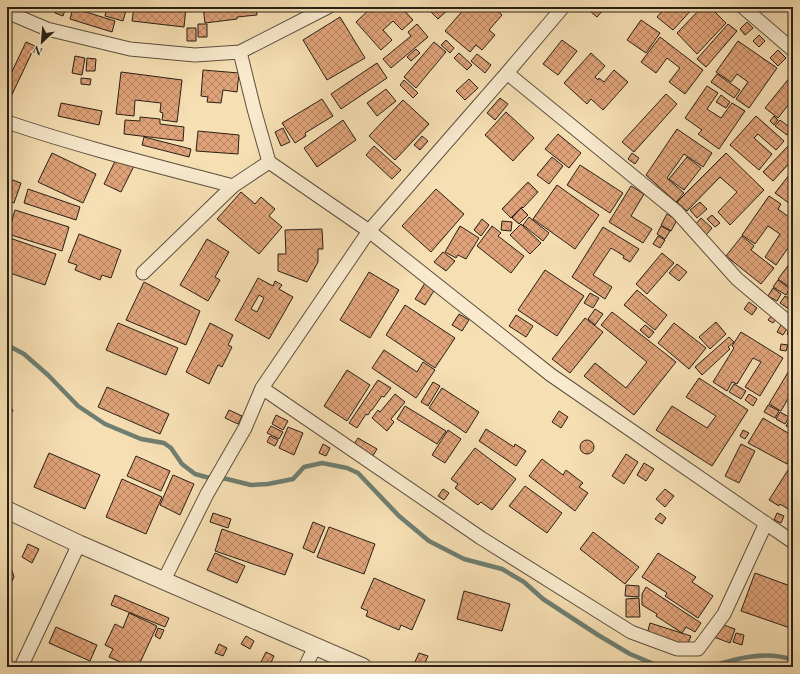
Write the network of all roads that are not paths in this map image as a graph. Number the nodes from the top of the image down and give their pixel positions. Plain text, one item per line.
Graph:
1 (328, 7) edge
2 (563, 7) edge
3 (743, 7) edge
4 (7, 12) edge
5 (793, 50) edge
6 (240, 52) junction
7 (507, 73) junction
8 (7, 122) edge
9 (269, 162) junction
10 (233, 186) junction
11 (369, 231) junction
12 (143, 272) dead end
13 (793, 326) edge
14 (262, 388) junction
15 (7, 510) edge
16 (766, 523) junction
17 (793, 542) edge
18 (79, 544) junction
19 (164, 580) junction
20 (315, 647) junction
21 (21, 667) edge
22 (305, 667) edge
23 (362, 667) edge

1 - 6 street
2 - 7 street
3 - 5 street
4 - 6 street
6 - 9 street
7 - 11 street
7 - 13 street
8 - 10 street
9 - 10 street
9 - 11 street
10 - 12 street
11 - 14 street
11 - 16 street
14 - 16 street
14 - 19 street
15 - 18 street
16 - 17 street
18 - 19 street
18 - 21 street
19 - 20 street
20 - 22 street
20 - 23 street

